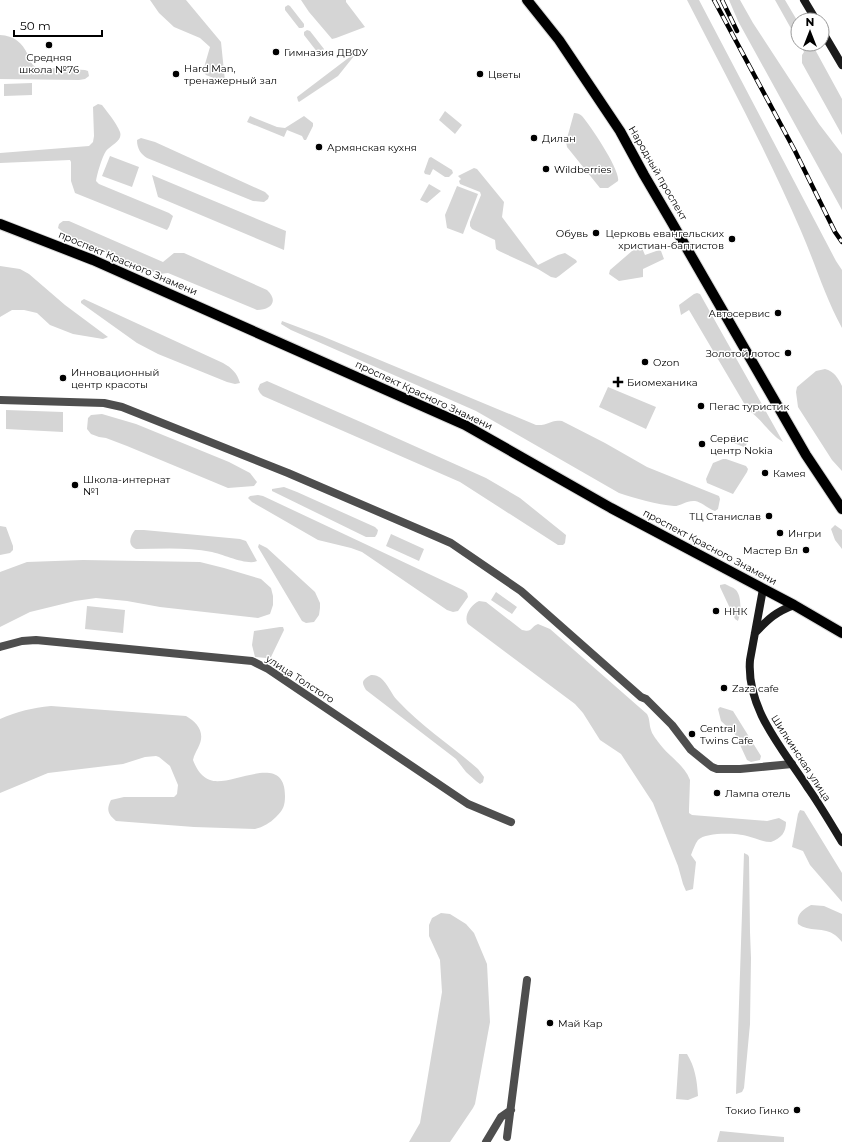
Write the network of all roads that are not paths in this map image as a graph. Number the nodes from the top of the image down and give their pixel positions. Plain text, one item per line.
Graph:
1 (527, 0) edge
2 (804, 0) edge
3 (811, 12) edge
4 (830, 45) edge
5 (842, 65) edge
6 (0, 224) edge
7 (0, 400) edge
8 (842, 509) edge
9 (763, 589) junction
10 (794, 605) junction
11 (755, 633) junction
12 (842, 634) edge
13 (0, 647) edge
14 (792, 764) junction
15 (511, 822) dead end
16 (842, 842) edge
17 (527, 980) dead end
18 (511, 1110) junction
19 (508, 1137) dead end
20 (486, 1142) edge

1 - 8 main road, Народный проспект
2 - 3 main road
4 - 5 main road
6 - 9 main road, проспект Красного Знамени
7 - 14 street
9 - 10 main road, проспект Красного Знамени
9 - 11 main road, Шилкинская улица
10 - 11 main road
10 - 12 main road, проспект Красного Знамени
11 - 14 main road, Шилкинская улица
13 - 15 street, улица Толстого
14 - 16 main road, Шилкинская улица
17 - 18 street
18 - 19 street
18 - 20 street

